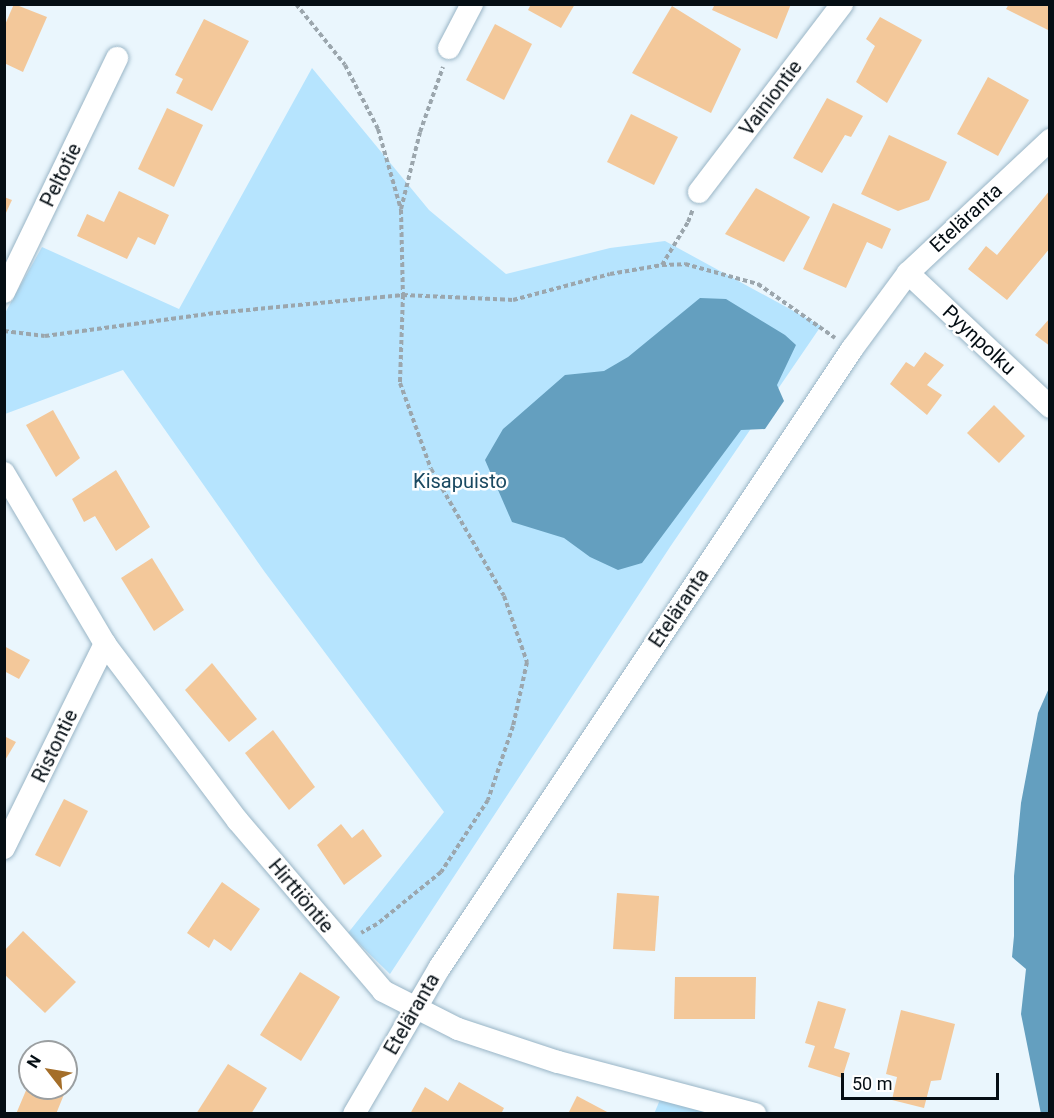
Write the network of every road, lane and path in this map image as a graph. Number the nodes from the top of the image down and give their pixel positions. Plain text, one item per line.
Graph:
1 (296, 4) edge
2 (472, 4) edge
3 (842, 4) edge
4 (449, 48) joint
5 (117, 58) dead end
6 (1050, 140) edge
7 (699, 192) joint
8 (401, 210) junction
9 (662, 265) junction
10 (908, 273) junction
11 (4, 292) edge
12 (403, 295) junction
13 (4, 331) edge
14 (852, 349) junction
15 (1050, 407) edge
16 (4, 473) edge
17 (105, 644) junction
18 (4, 848) edge
19 (341, 943) junction
20 (414, 1008) junction
21 (354, 1113) edge
22 (755, 1113) edge

1 - 8 path
2 - 4 street
3 - 7 street, Vainiontie
4 - 8 path
5 - 11 street, Peltotie
6 - 10 street, Eteläranta
7 - 9 path
8 - 12 path
9 - 12 path
9 - 14 path
10 - 14 street, Eteläranta
10 - 15 street, Pyynpolku
12 - 13 path
12 - 19 path
14 - 20 street, Eteläranta
16 - 17 street, Hirttiöntie
17 - 18 street, Ristontie
17 - 19 street, Hirttiöntie
19 - 20 street, Hirttiöntie
20 - 21 street, Eteläranta
20 - 22 street, Hirttiöntie

